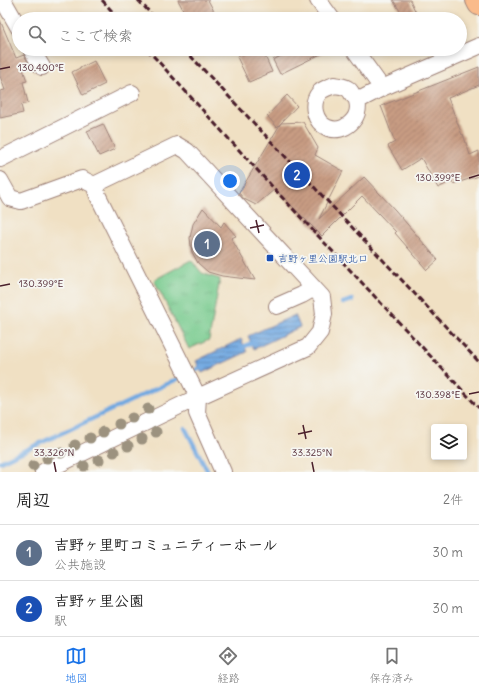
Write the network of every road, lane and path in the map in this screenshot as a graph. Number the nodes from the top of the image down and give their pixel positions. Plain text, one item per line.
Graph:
1 (3, 0) edge
2 (318, 0) edge
3 (476, 0) edge
4 (479, 4) edge
5 (327, 12) edge
6 (12, 16) edge
7 (479, 46) edge
8 (467, 51) edge
9 (35, 56) edge
10 (359, 56) edge
11 (456, 56) edge
12 (42, 67) dead end
13 (382, 88) junction
14 (132, 93) dead end
15 (358, 100) dead end
16 (0, 159) edge
17 (0, 180) edge
18 (94, 185) junction
19 (314, 288) junction
20 (278, 306) dead end
21 (198, 397) junction
22 (43, 472) edge
23 (223, 472) edge

1 - 6 street
2 - 5 street
3 - 4 highway
7 - 8 street
9 - 12 street
10 - 13 street
11 - 13 street
13 - 15 street
14 - 16 street
17 - 18 street
18 - 19 street
18 - 21 street
19 - 20 street
19 - 21 street
21 - 22 street
21 - 23 street

